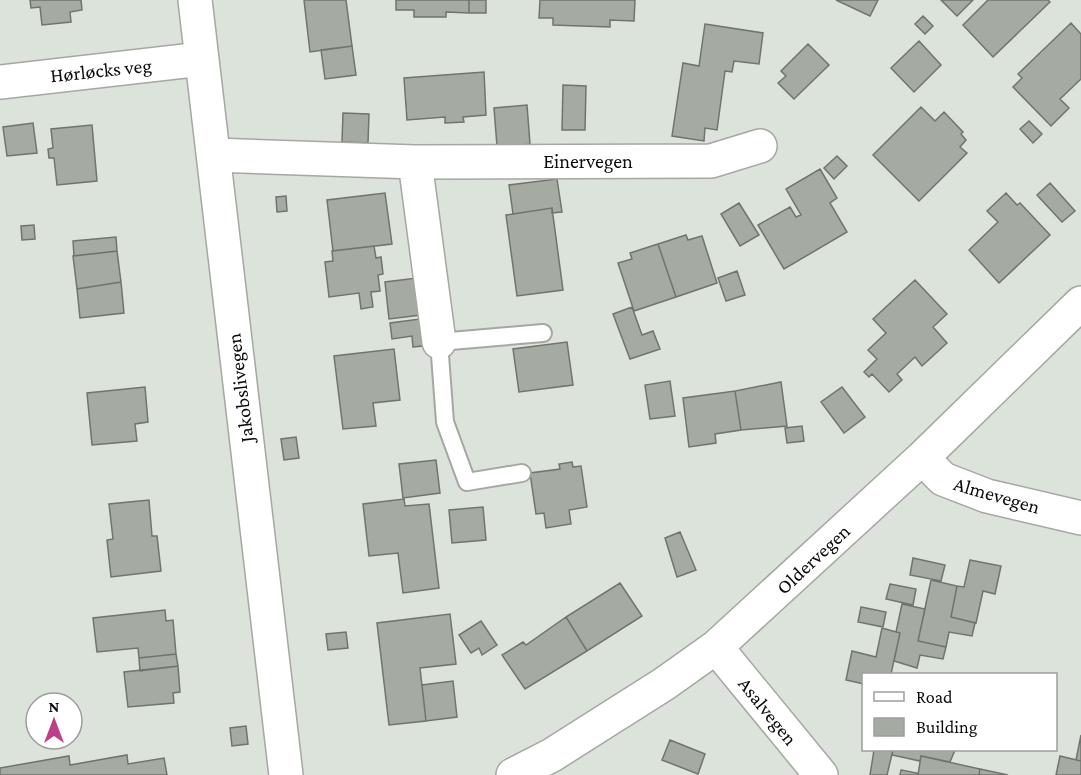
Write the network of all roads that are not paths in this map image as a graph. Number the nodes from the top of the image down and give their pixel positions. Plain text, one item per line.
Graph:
1 (195, 0) edge
2 (202, 59) junction
3 (0, 82) edge
4 (759, 146) dead end
5 (214, 155) junction
6 (415, 162) junction
7 (1081, 303) edge
8 (543, 333) dead end
9 (439, 342) junction
10 (922, 458) junction
11 (522, 473) dead end
12 (1081, 518) edge
13 (716, 647) junction
14 (286, 775) edge
15 (513, 775) edge
16 (822, 775) edge

1 - 2 street, Jakobslivegen
2 - 3 street, Hørløcks veg
2 - 5 street, Jakobslivegen
4 - 6 street, Einervegen
5 - 6 street, Einervegen
5 - 14 street, Jakobslivegen
6 - 9 street
7 - 10 street, Oldervegen
8 - 9 lane
9 - 11 lane
10 - 12 street, Almevegen
10 - 13 street, Oldervegen
13 - 15 street, Oldervegen
13 - 16 street, Asalvegen

